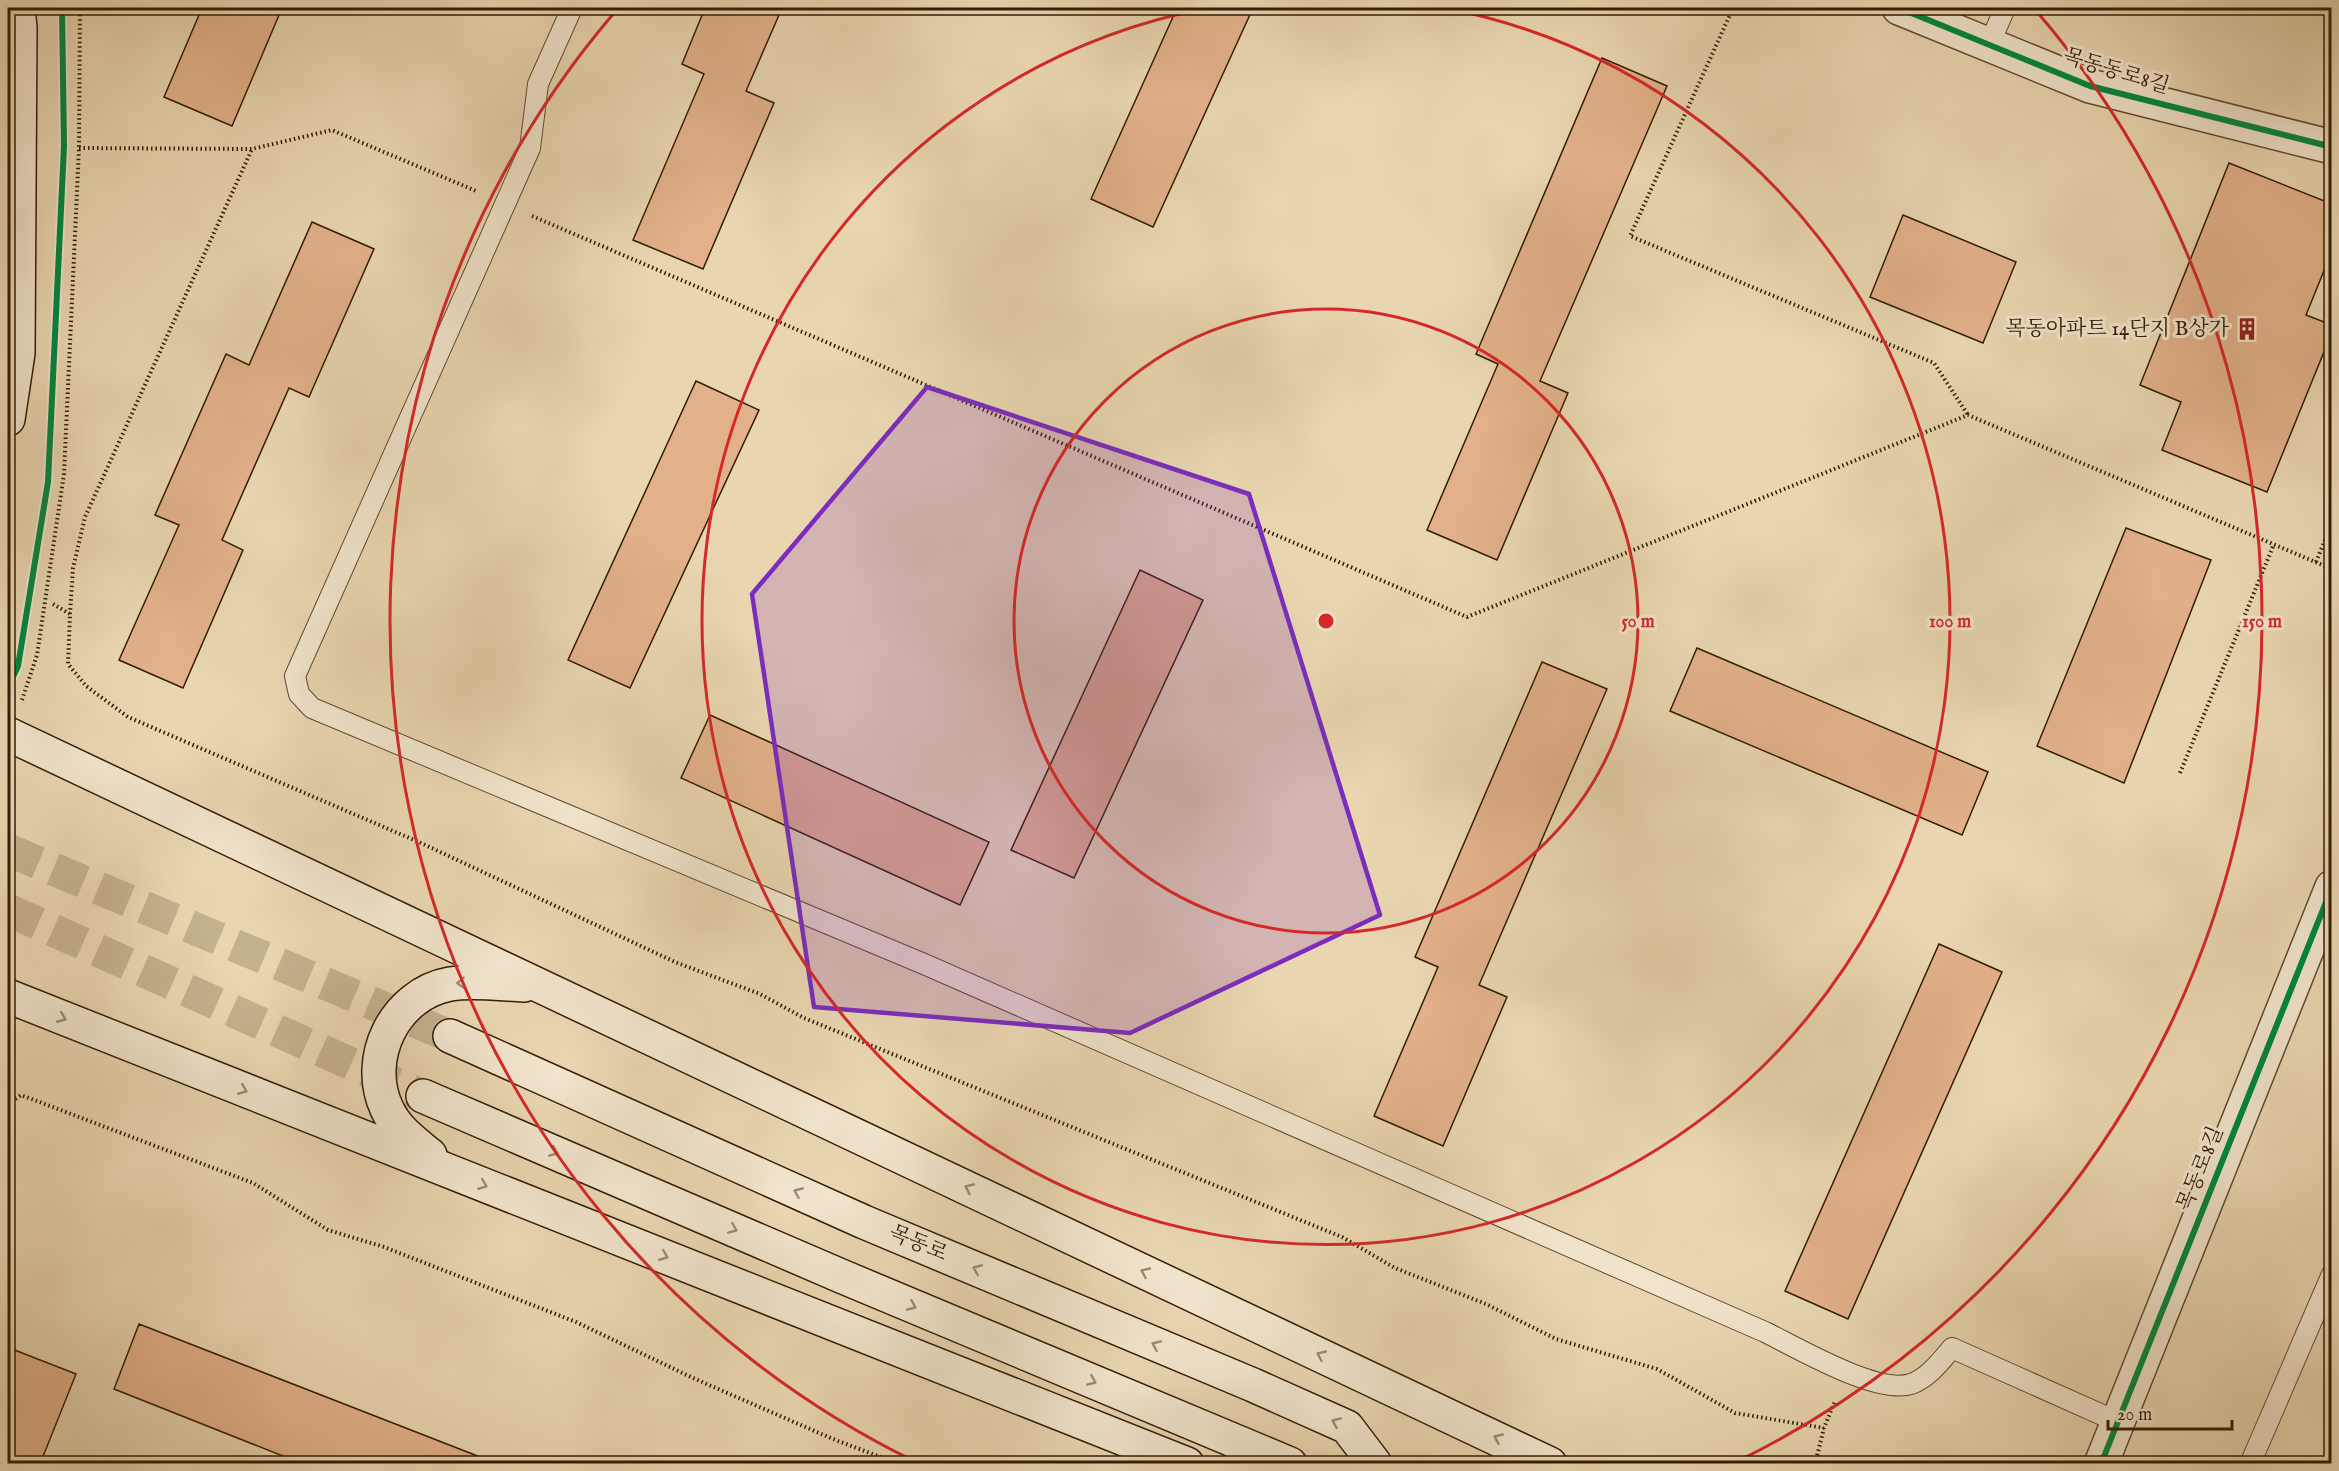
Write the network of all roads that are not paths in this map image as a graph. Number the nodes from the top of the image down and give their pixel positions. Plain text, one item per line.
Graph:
1 (18, 8) edge
2 (572, 8) edge
3 (1899, 8) edge
4 (2005, 8) edge
5 (1989, 45) junction
6 (2331, 147) edge
7 (8, 419) edge
8 (9, 734) edge
9 (2331, 886) edge
10 (541, 986) junction
11 (8, 996) edge
12 (450, 1036) tunnel mouth
13 (423, 1096) tunnel mouth
14 (450, 1172) junction
15 (2331, 1274) edge
16 (2118, 1422) junction
17 (1187, 1464) edge
18 (1290, 1464) edge
19 (1375, 1464) edge
20 (1551, 1464) edge
21 (2101, 1464) edge
22 (2250, 1464) edge

1 - 7 main road
2 - 16 lane
3 - 5 main road, 목동동로8길
4 - 5 lane
5 - 6 main road, 목동동로8길
8 - 10 main road
9 - 16 main road, 목동로8길
10 -> 14 main road
20 -> 10 main road
11 -> 14 main road
19 -> 12 main road, 목동로
13 -> 18 main road
14 -> 17 main road
15 - 22 lane
16 - 21 main road, 목동로8길

